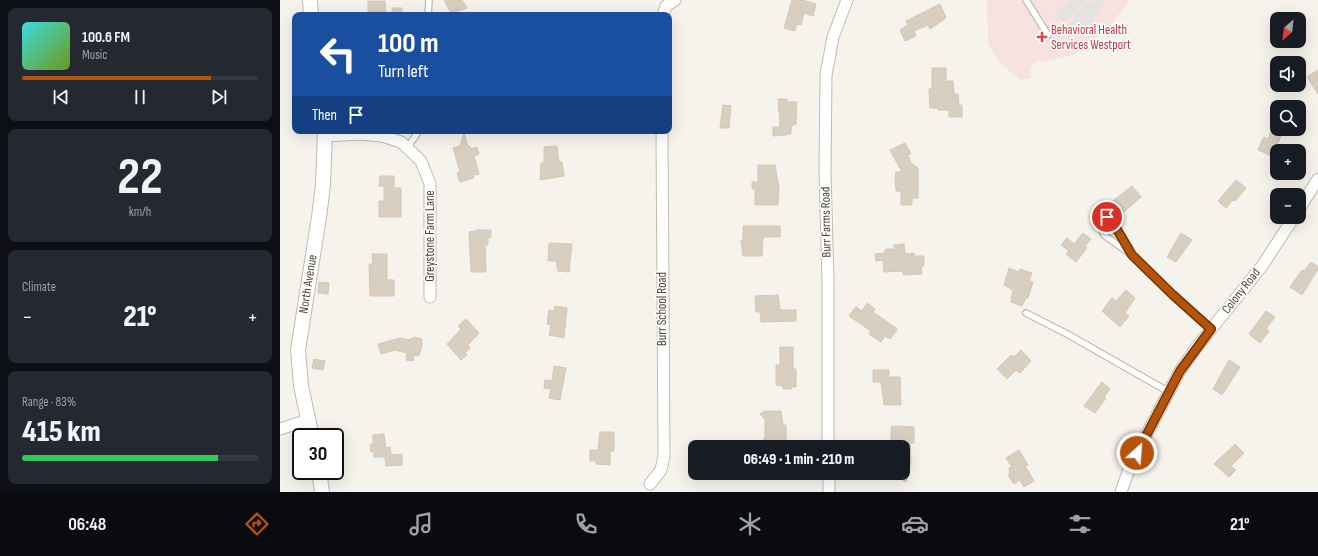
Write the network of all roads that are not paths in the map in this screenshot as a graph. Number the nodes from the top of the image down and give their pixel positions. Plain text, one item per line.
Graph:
1 (310, 0) edge
2 (429, 0) edge
3 (675, 0) edge
4 (847, 0) edge
5 (1026, 0) edge
6 (312, 12) edge
7 (428, 12) edge
8 (665, 12) edge
9 (1048, 35) dead end
10 (325, 134) edge
11 (361, 134) edge
12 (417, 134) edge
13 (662, 134) edge
14 (407, 148) junction
15 (1318, 179) edge
16 (1306, 198) edge
17 (1289, 224) edge
18 (1132, 255) junction
19 (430, 297) dead end
20 (1026, 313) dead end
21 (1211, 329) junction
22 (1169, 392) junction
23 (308, 420) junction
24 (310, 428) edge
25 (280, 429) edge
26 (828, 440) edge
27 (320, 480) edge
28 (828, 480) edge
29 (650, 484) dead end
30 (322, 492) edge
31 (829, 492) edge
32 (1122, 492) edge

1 - 6 street
2 - 7 lane
3 - 8 street
4 - 26 street, Burr Farms Road
5 - 9 lane
10 - 23 street, North Avenue
11 - 14 street, Greystone Farm Lane
12 - 14 lane
13 - 29 street, Burr School Road
14 - 19 street, Greystone Farm Lane
15 - 16 street
17 - 21 street, Colony Road
18 - 18 lane
18 - 21 lane
20 - 22 lane
21 - 22 street, Colony Road
22 - 32 street, Colony Road
23 - 24 street, North Avenue
23 - 25 street
27 - 30 street
28 - 31 street

